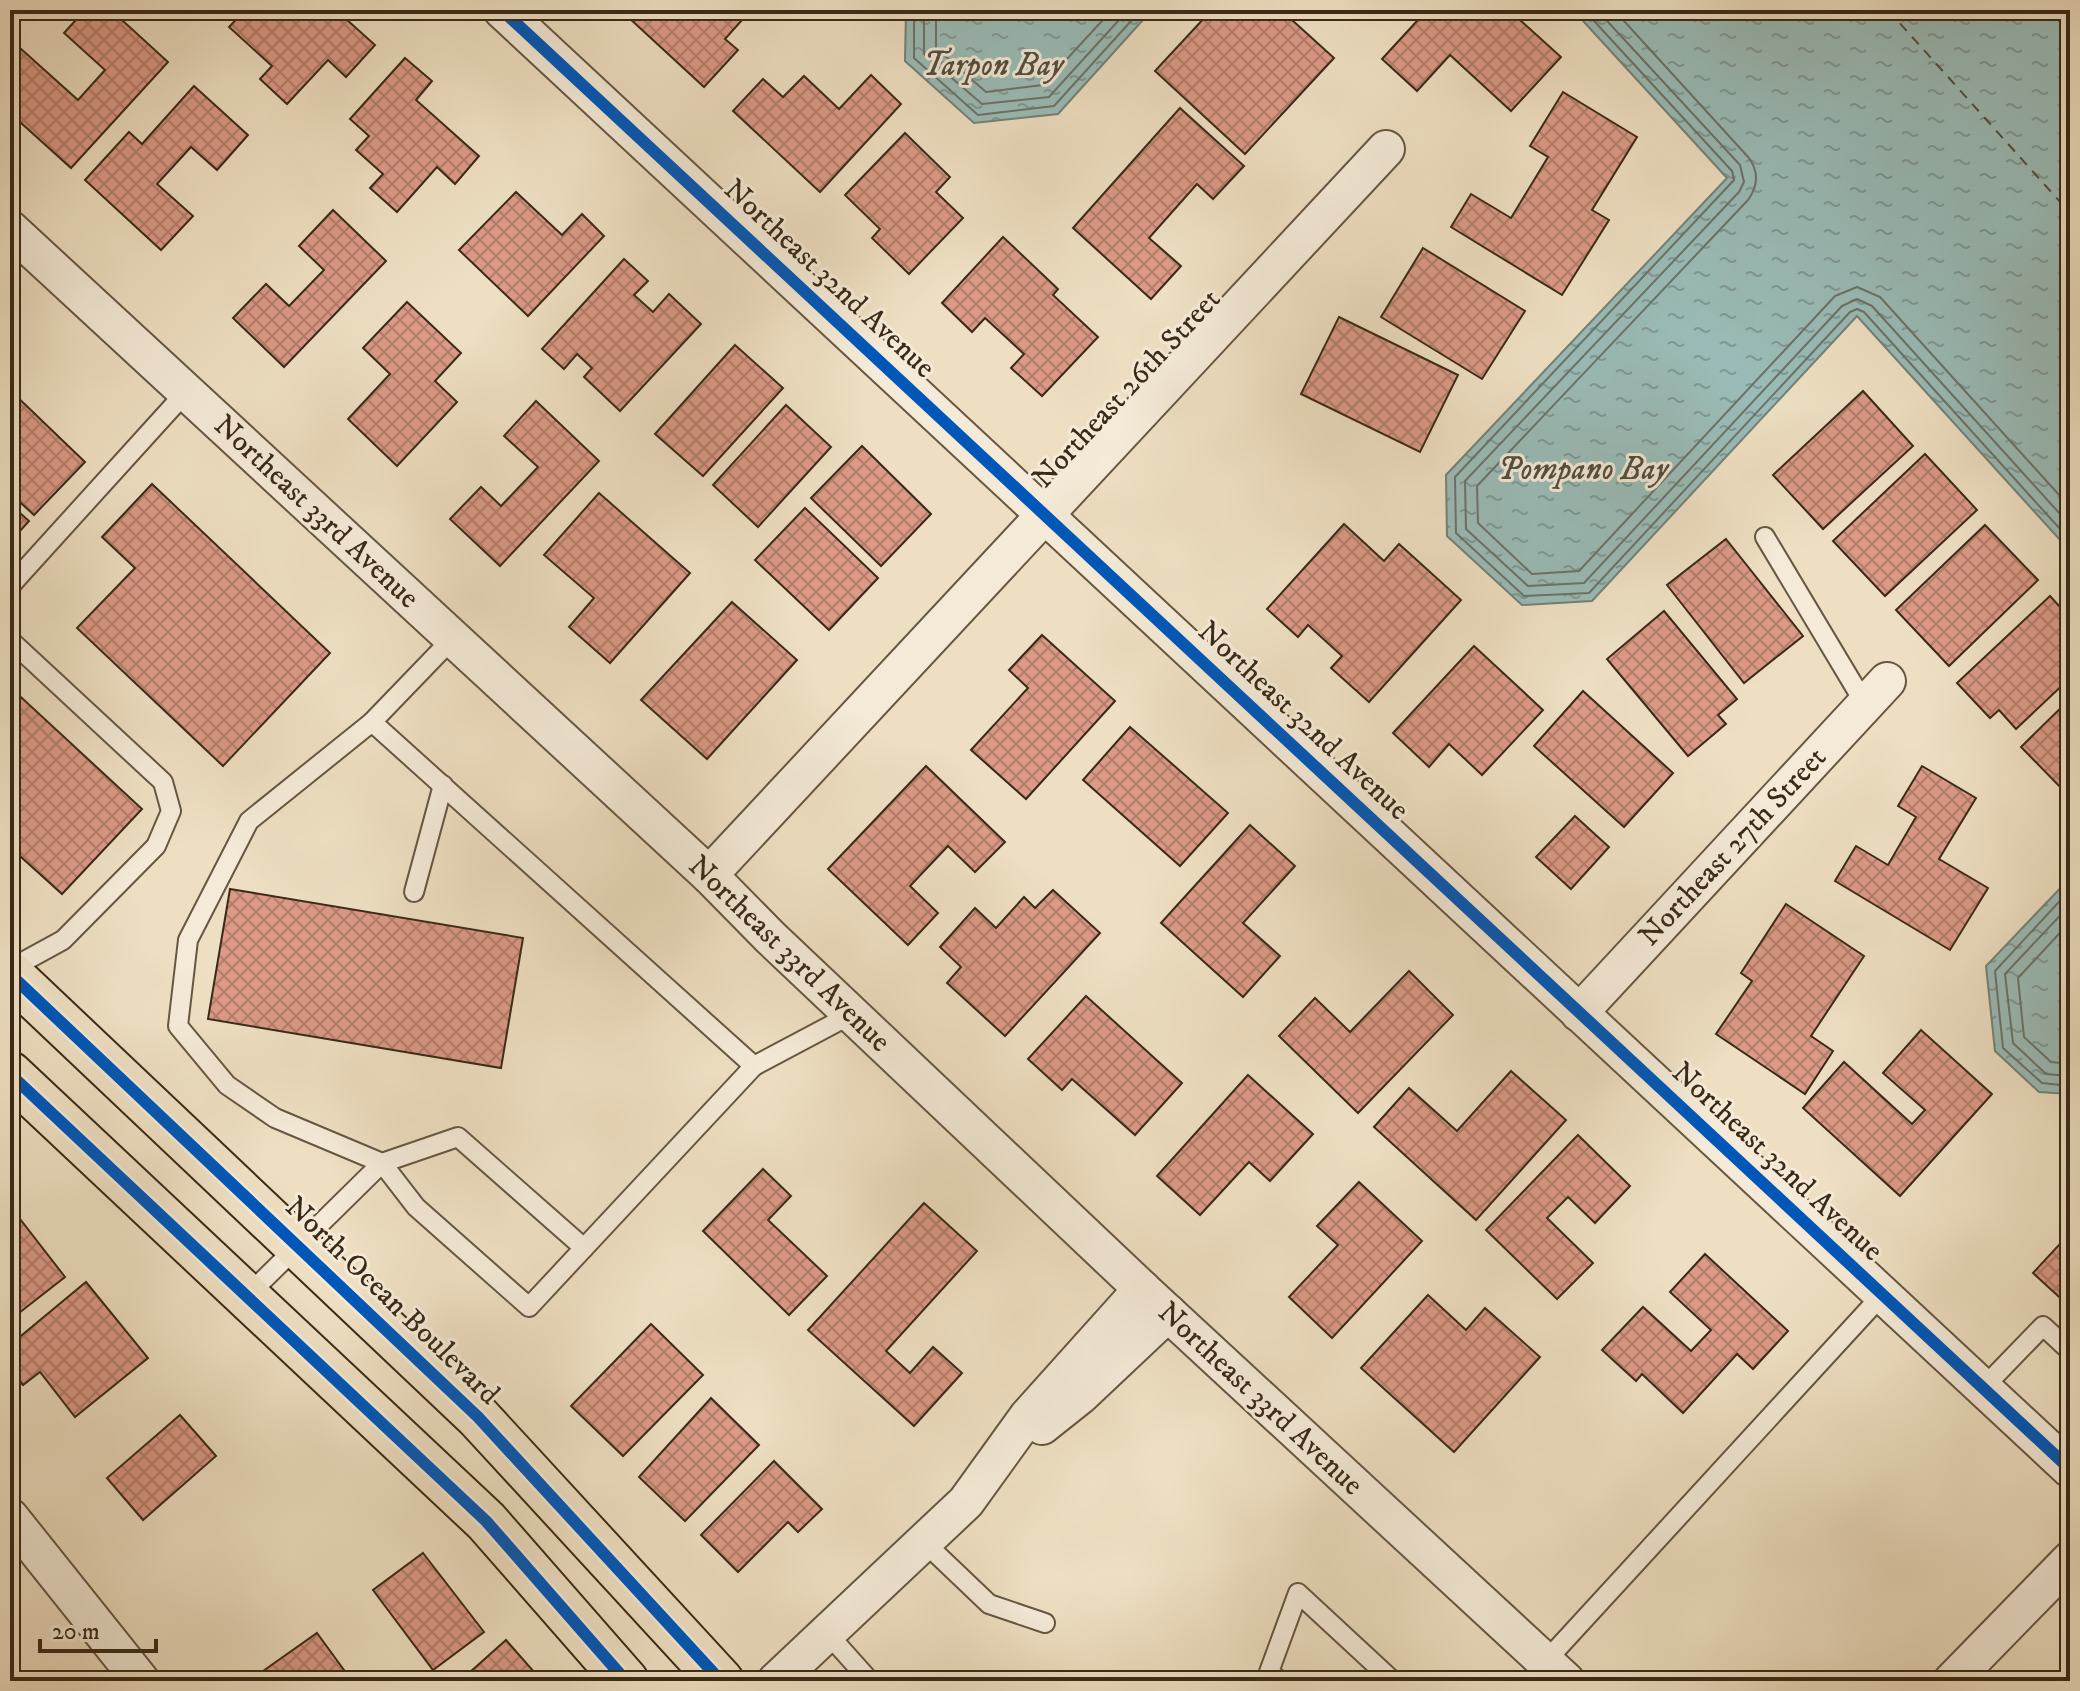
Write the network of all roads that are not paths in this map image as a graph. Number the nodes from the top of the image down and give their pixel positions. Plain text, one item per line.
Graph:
1 (502, 10) edge
2 (1386, 149) dead end
3 (10, 229) edge
4 (186, 392) junction
5 (1045, 516) junction
6 (1765, 537) dead end
7 (11, 585) edge
8 (453, 638) junction
9 (10, 640) edge
10 (1876, 692) joint
11 (372, 722) junction
12 (443, 785) junction
13 (709, 875) junction
14 (414, 892) dead end
15 (10, 972) edge
16 (1579, 1013) junction
17 (852, 1014) junction
18 (754, 1066) junction
19 (10, 1074) edge
20 (382, 1163) junction
21 (298, 1247) junction
22 (584, 1248) junction
23 (1882, 1295) junction
24 (246, 1297) junction
25 (1155, 1301) junction
26 (2070, 1351) edge
27 (1983, 1388) junction
28 (2070, 1469) edge
29 (10, 1517) edge
30 (924, 1542) junction
31 (2070, 1560) edge
32 (1045, 1623) dead end
33 (827, 1633) junction
34 (1556, 1671) edge
35 (141, 1681) edge
36 (626, 1681) edge
37 (721, 1681) edge
38 (776, 1681) edge
39 (870, 1681) edge
40 (1280, 1681) edge
41 (1393, 1681) edge
42 (1952, 1681) edge

1 - 5 street, Northeast 32nd Avenue
2 - 5 street, Northeast 26th Street
3 - 4 street, Northeast 33rd Avenue
4 - 7 lane
4 - 8 street, Northeast 33rd Avenue
5 - 13 street, Northeast 26th Street
5 - 16 street, Northeast 32nd Avenue
6 - 10 lane
8 - 11 lane
8 - 13 street, Northeast 33rd Avenue
9 - 15 lane
10 - 16 street, Northeast 27th Street
11 - 12 lane
11 - 20 lane
12 - 14 lane
12 - 18 lane
13 - 17 street, Northeast 33rd Avenue
15 - 21 main road, North Ocean Boulevard
16 - 23 street, Northeast 32nd Avenue
17 - 18 lane
17 - 25 street, Northeast 33rd Avenue
18 - 22 lane
19 - 24 main road
20 - 21 lane
20 - 22 lane
20 - 22 lane
21 - 24 lane
21 - 37 main road, North Ocean Boulevard
23 - 27 street, Northeast 32nd Avenue
23 - 34 lane
24 - 36 main road
25 - 30 street
25 - 34 street, Northeast 33rd Avenue
26 - 27 lane
27 - 28 street, Northeast 32nd Avenue
29 - 35 street
30 - 32 lane
30 - 33 street
31 - 42 street
33 - 38 street
33 - 39 lane
40 - 41 lane

